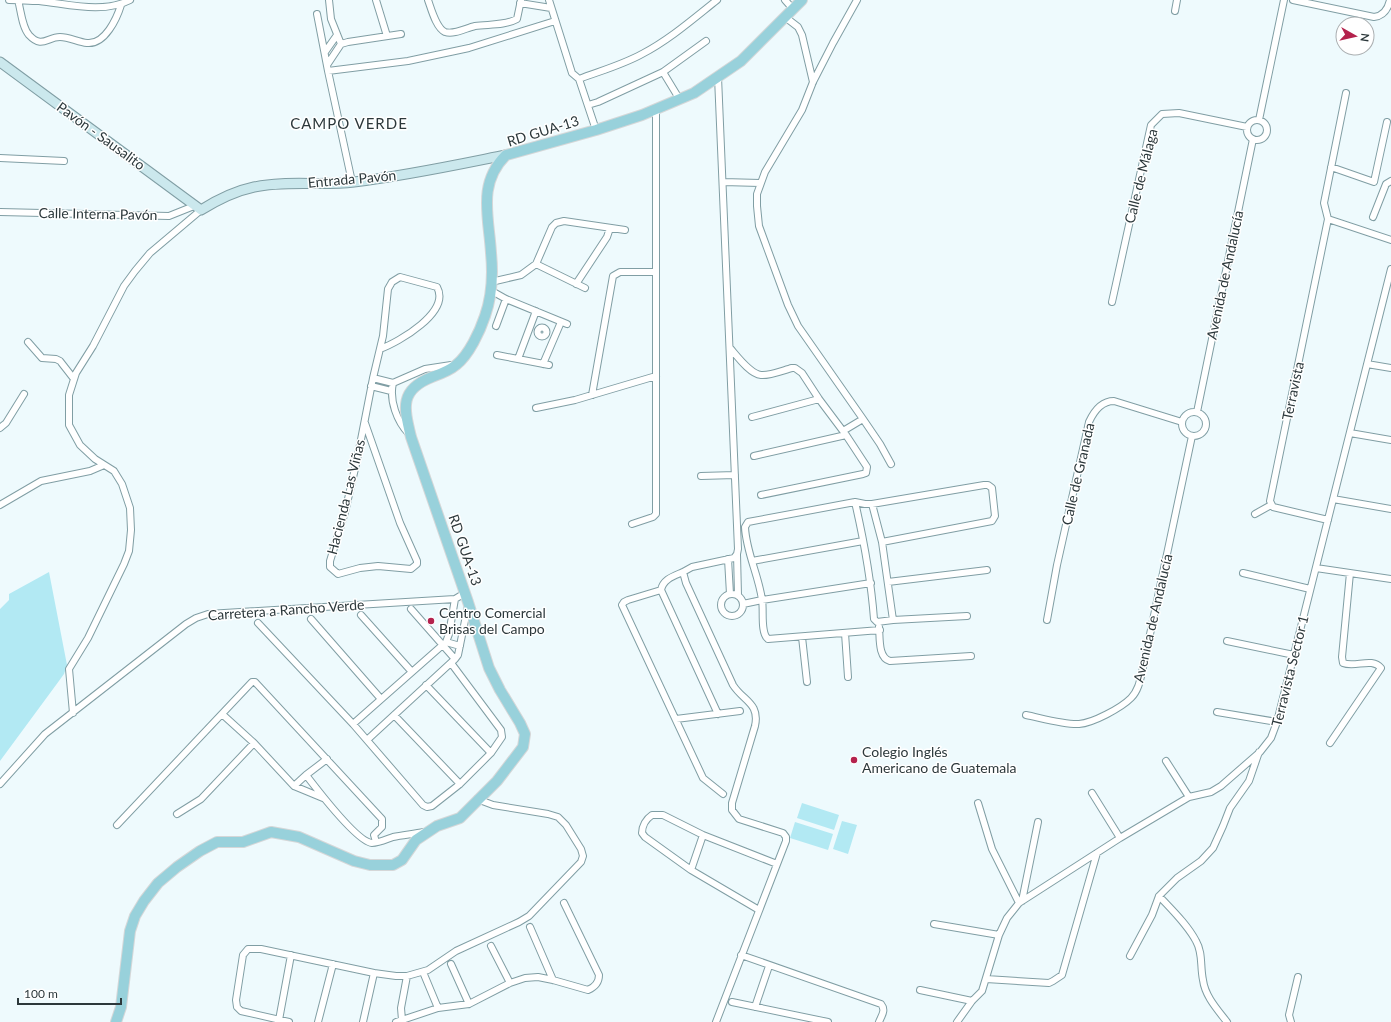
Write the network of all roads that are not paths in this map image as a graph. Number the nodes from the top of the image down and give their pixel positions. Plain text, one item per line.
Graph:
1 (9, 0) edge
2 (18, 0) edge
3 (130, 0) edge
4 (329, 0) edge
5 (376, 0) edge
6 (428, 0) edge
7 (548, 0) edge
8 (717, 0) edge
9 (785, 0) edge
10 (802, 0) edge
11 (857, 0) edge
12 (1284, 0) edge
13 (1293, 0) edge
14 (1390, 0) edge
15 (40, 1) edge
16 (1177, 1) edge
17 (521, 2) edge
18 (92, 3) edge
19 (121, 5) junction
20 (551, 8) junction
21 (793, 9) junction
22 (1175, 10) dead end
23 (317, 14) dead end
24 (785, 17) junction
25 (555, 21) junction
26 (401, 34) dead end
27 (338, 35) junction
28 (387, 36) junction
29 (706, 40) dead end
30 (341, 44) junction
31 (325, 52) junction
32 (0, 56) edge
33 (3, 65) edge
34 (328, 68) junction
35 (663, 72) junction
36 (718, 78) junction
37 (579, 79) junction
38 (813, 82) junction
39 (1346, 93) dead end
40 (680, 100) junction
41 (588, 105) junction
42 (656, 110) junction
43 (1259, 120) junction
44 (1387, 122) dead end
45 (1247, 127) junction
46 (596, 130) junction
47 (1253, 139) junction
48 (506, 155) junction
49 (0, 158) edge
50 (64, 161) dead end
51 (1331, 167) junction
52 (1391, 181) edge
53 (352, 182) junction
54 (723, 182) junction
55 (760, 183) junction
56 (197, 208) junction
57 (0, 212) edge
58 (1373, 217) dead end
59 (1328, 219) junction
60 (610, 228) junction
61 (625, 230) dead end
62 (1391, 240) edge
63 (536, 264) junction
64 (1391, 269) edge
65 (656, 272) junction
66 (576, 284) junction
67 (491, 286) junction
68 (584, 288) dead end
69 (506, 299) junction
70 (1112, 302) dead end
71 (536, 311) junction
72 (550, 317) junction
73 (496, 326) dead end
74 (530, 328) junction
75 (543, 330) junction
76 (555, 336) junction
77 (28, 342) dead end
78 (730, 348) junction
79 (380, 349) junction
80 (498, 355) dead end
81 (518, 359) junction
82 (1367, 364) junction
83 (457, 365) junction
84 (1391, 368) edge
85 (656, 376) junction
86 (373, 378) junction
87 (74, 379) junction
88 (393, 383) junction
89 (371, 386) junction
90 (391, 391) junction
91 (24, 394) dead end
92 (592, 395) junction
93 (819, 399) junction
94 (536, 408) dead end
95 (1197, 412) junction
96 (752, 417) dead end
97 (863, 419) junction
98 (1182, 422) junction
99 (365, 423) junction
100 (0, 428) edge
101 (844, 433) junction
102 (1350, 433) junction
103 (1192, 436) junction
104 (411, 437) junction
105 (1391, 440) edge
106 (754, 456) dead end
107 (891, 464) dead end
108 (104, 465) junction
109 (735, 475) junction
110 (701, 476) dead end
111 (761, 494) dead end
112 (1333, 499) junction
113 (855, 502) junction
114 (872, 504) junction
115 (0, 505) edge
116 (1271, 505) junction
117 (1391, 509) edge
118 (1255, 514) dead end
119 (1328, 520) junction
120 (632, 524) dead end
121 (863, 541) junction
122 (882, 542) junction
123 (737, 554) junction
124 (728, 559) junction
125 (752, 561) junction
126 (1316, 568) junction
127 (987, 570) dead end
128 (683, 572) junction
129 (1243, 573) dead end
130 (1350, 573) junction
131 (1391, 579) edge
132 (888, 582) junction
133 (871, 583) junction
134 (1310, 589) junction
135 (661, 590) junction
136 (730, 594) junction
137 (738, 595) junction
138 (467, 598) junction
139 (455, 599) junction
140 (762, 600) junction
141 (743, 604) junction
142 (411, 609) dead end
143 (361, 615) dead end
144 (967, 616) dead end
145 (311, 619) dead end
146 (893, 620) junction
147 (1047, 620) dead end
148 (879, 622) junction
149 (258, 623) dead end
150 (880, 630) junction
151 (845, 633) junction
152 (802, 637) junction
153 (1226, 641) dead end
154 (445, 643) junction
155 (460, 646) junction
156 (1294, 655) junction
157 (972, 656) dead end
158 (453, 661) junction
159 (412, 672) junction
160 (848, 677) dead end
161 (807, 682) dead end
162 (426, 685) junction
163 (381, 699) junction
164 (740, 711) dead end
165 (1217, 712) dead end
166 (73, 713) junction
167 (222, 714) junction
168 (718, 714) junction
169 (394, 715) junction
170 (1026, 715) dead end
171 (676, 719) junction
172 (1277, 722) junction
173 (353, 724) junction
174 (367, 740) junction
175 (254, 743) junction
176 (1330, 743) dead end
177 (1260, 752) junction
178 (491, 753) junction
179 (327, 759) junction
180 (1166, 761) dead end
181 (306, 775) junction
182 (0, 784) edge
183 (460, 784) junction
184 (294, 786) junction
185 (1092, 793) dead end
186 (723, 794) dead end
187 (1189, 797) junction
188 (324, 799) junction
189 (477, 799) junction
190 (978, 803) dead end
191 (177, 814) dead end
192 (1038, 822) dead end
193 (117, 825) dead end
194 (428, 832) junction
195 (703, 835) junction
196 (1120, 838) junction
197 (376, 842) junction
198 (1097, 853) junction
199 (777, 864) junction
200 (691, 870) junction
201 (1159, 896) junction
202 (1020, 902) junction
203 (564, 903) dead end
204 (759, 910) junction
205 (934, 924) dead end
206 (530, 927) dead end
207 (999, 935) junction
208 (491, 946) dead end
209 (291, 955) junction
210 (741, 955) junction
211 (1130, 956) dead end
212 (333, 964) junction
213 (451, 964) dead end
214 (769, 966) junction
215 (423, 972) junction
216 (374, 973) junction
217 (407, 976) junction
218 (1298, 977) dead end
219 (986, 979) junction
220 (553, 980) junction
221 (510, 983) junction
222 (920, 990) dead end
223 (972, 1001) junction
224 (732, 1002) dead end
225 (469, 1004) junction
226 (755, 1007) junction
227 (438, 1008) junction
228 (280, 1020) junction
229 (399, 1021) edge
230 (716, 1021) edge
231 (116, 1022) edge
232 (289, 1022) edge
233 (318, 1022) edge
234 (363, 1022) edge
235 (828, 1022) edge
236 (879, 1022) edge
237 (956, 1022) edge
238 (1226, 1022) edge
239 (1291, 1022) edge

1 - 2 street
2 - 15 street
2 - 19 street
3 - 19 street
4 - 27 street
5 - 28 street
6 - 17 street
7 - 20 street
8 - 37 street
9 - 21 street
10 - 21 main road, RD GUA-13
11 - 38 street
12 - 43 street
13 - 14 street
15 - 18 street
16 - 22 street
17 - 20 street
18 - 19 street
20 - 25 street
21 - 24 main road, RD GUA-13
23 - 31 street
24 - 36 main road, RD GUA-13
24 - 38 street
25 - 34 street
25 - 37 street
26 - 28 street
27 - 30 street
27 - 31 street
28 - 30 street
29 - 35 street
30 - 34 street
31 - 34 street
32 - 33 street
33 - 56 street, Pavón - Sausalito
34 - 53 street
35 - 40 street
35 - 41 street
36 - 40 main road, RD GUA-13
36 - 54 street
37 - 41 street
38 - 55 street
39 - 51 street
40 - 42 main road, RD GUA-13
41 - 46 street
42 - 46 main road, RD GUA-13
42 - 65 street
43 - 45 street
43 - 47 street
44 - 51 street
45 - 47 street
45 - 70 street, Calle de Málaga
46 - 48 main road, RD GUA-13
47 - 95 street, Avenida de Andalucía
48 - 53 street, Entrada Pavón
48 - 67 main road, RD GUA-13
49 - 50 street
51 - 59 street
52 - 58 street
53 - 56 street, Entrada Pavón
54 - 55 street
54 - 78 street
55 - 97 street
56 - 57 street, Calle Interna Pavón
56 - 87 street
59 - 62 street
59 - 116 street, Terravista
60 - 61 street
60 - 63 street
60 - 66 street
63 - 66 street
63 - 67 street
64 - 82 street, Terravista Sector 1
65 - 85 street
65 - 92 street
66 - 68 street
67 - 69 street
67 - 83 main road, RD GUA-13
69 - 71 street
69 - 73 street
71 - 72 street
71 - 74 street
72 - 75 street
72 - 76 street
74 - 75 street
74 - 81 street
75 - 76 street
76 - 81 street
77 - 87 street
78 - 93 street
78 - 109 street
79 - 79 street, Hacienda Las Viñas
79 - 86 street, Hacienda Las Viñas
80 - 81 street
82 - 84 street
82 - 102 street, Terravista Sector 1
83 - 88 street
83 - 104 main road, RD GUA-13
85 - 92 street
85 - 120 street
86 - 88 street
86 - 89 street, Hacienda Las Viñas
87 - 108 street
88 - 90 street
89 - 90 street
89 - 99 street, Hacienda Las Viñas
90 - 104 street
91 - 100 street
92 - 94 street
93 - 96 street
93 - 101 street
95 - 98 street
95 - 103 street
97 - 101 street
97 - 107 street
98 - 103 street
98 - 147 street, Calle de Granada
99 - 99 street, Hacienda Las Viñas
101 - 106 street
101 - 111 street
102 - 105 street
102 - 112 street, Terravista Sector 1
103 - 170 street, Avenida de Andalucía
104 - 138 main road, RD GUA-13
108 - 115 street
108 - 166 street
109 - 110 street
109 - 123 street
112 - 117 street
112 - 119 street, Terravista Sector 1
113 - 114 street
113 - 121 street
113 - 125 street
114 - 122 street
114 - 122 street
116 - 118 street
116 - 119 street
119 - 126 street, Terravista Sector 1
121 - 125 street
121 - 133 street
122 - 132 street
123 - 124 street
123 - 137 street
124 - 128 street
124 - 136 street
125 - 140 street
126 - 130 street
126 - 134 street, Terravista Sector 1
127 - 132 street
128 - 135 street
128 - 199 street
129 - 134 street
130 - 131 street
130 - 176 street
132 - 146 street
133 - 140 street
133 - 148 street
134 - 156 street, Terravista Sector 1
135 - 168 street
135 - 171 street
136 - 137 street
136 - 141 street
137 - 141 street
138 - 139 street, Carretera a Rancho Verde
138 - 155 street
138 - 189 main road, RD GUA-13
139 - 154 street
139 - 166 street, Carretera a Rancho Verde
140 - 141 street
140 - 152 street
142 - 154 street
143 - 159 street
144 - 146 street
145 - 163 street
146 - 148 street
148 - 150 street
149 - 173 street
150 - 151 street
150 - 157 street
151 - 152 street
151 - 160 street
152 - 161 street
153 - 156 street
154 - 155 street
154 - 158 street
154 - 159 street
155 - 158 street
156 - 172 street, Terravista Sector 1
158 - 162 street
158 - 178 street
159 - 163 street
162 - 169 street
162 - 178 street
163 - 173 street
164 - 168 street
165 - 172 street
166 - 182 street, Carretera a Rancho Verde
167 - 175 street
167 - 179 street
167 - 193 street
168 - 171 street
169 - 174 street
169 - 183 street
171 - 186 street
172 - 177 street, Terravista Sector 1
173 - 174 street
174 - 183 street
175 - 184 street
175 - 191 street
177 - 187 street, Terravista Sector 1
177 - 201 street
178 - 183 street
179 - 181 street
179 - 197 street
180 - 187 street
181 - 184 street
181 - 188 street
184 - 188 street
185 - 196 street
187 - 196 street, Terravista Sector 1
188 - 197 street
189 - 194 main road, RD GUA-13
189 - 215 street
190 - 202 street
192 - 202 street
194 - 197 street
194 - 231 main road, RD GUA-13
195 - 199 street
195 - 200 street
195 - 200 street
196 - 198 street, Terravista Sector 1
198 - 202 street, Terravista Sector 1
198 - 219 street
199 - 204 street
200 - 204 street
201 - 211 street
201 - 238 street
202 - 207 street, Terravista Sector 1
203 - 220 street
204 - 210 street
205 - 207 street
206 - 220 street
207 - 219 street, Terravista Sector 1
208 - 221 street
209 - 212 street
209 - 228 street
209 - 228 street
210 - 214 street
210 - 230 street
212 - 216 street
212 - 233 street
213 - 225 street
214 - 226 street
214 - 236 street
215 - 217 street
215 - 227 street
216 - 217 street
216 - 234 street
217 - 229 street
218 - 239 street
219 - 223 street, Terravista Sector 1
220 - 221 street
221 - 225 street
222 - 223 street
223 - 237 street, Terravista Sector 1
224 - 226 street
225 - 227 street
226 - 235 street
227 - 229 street
228 - 232 street

